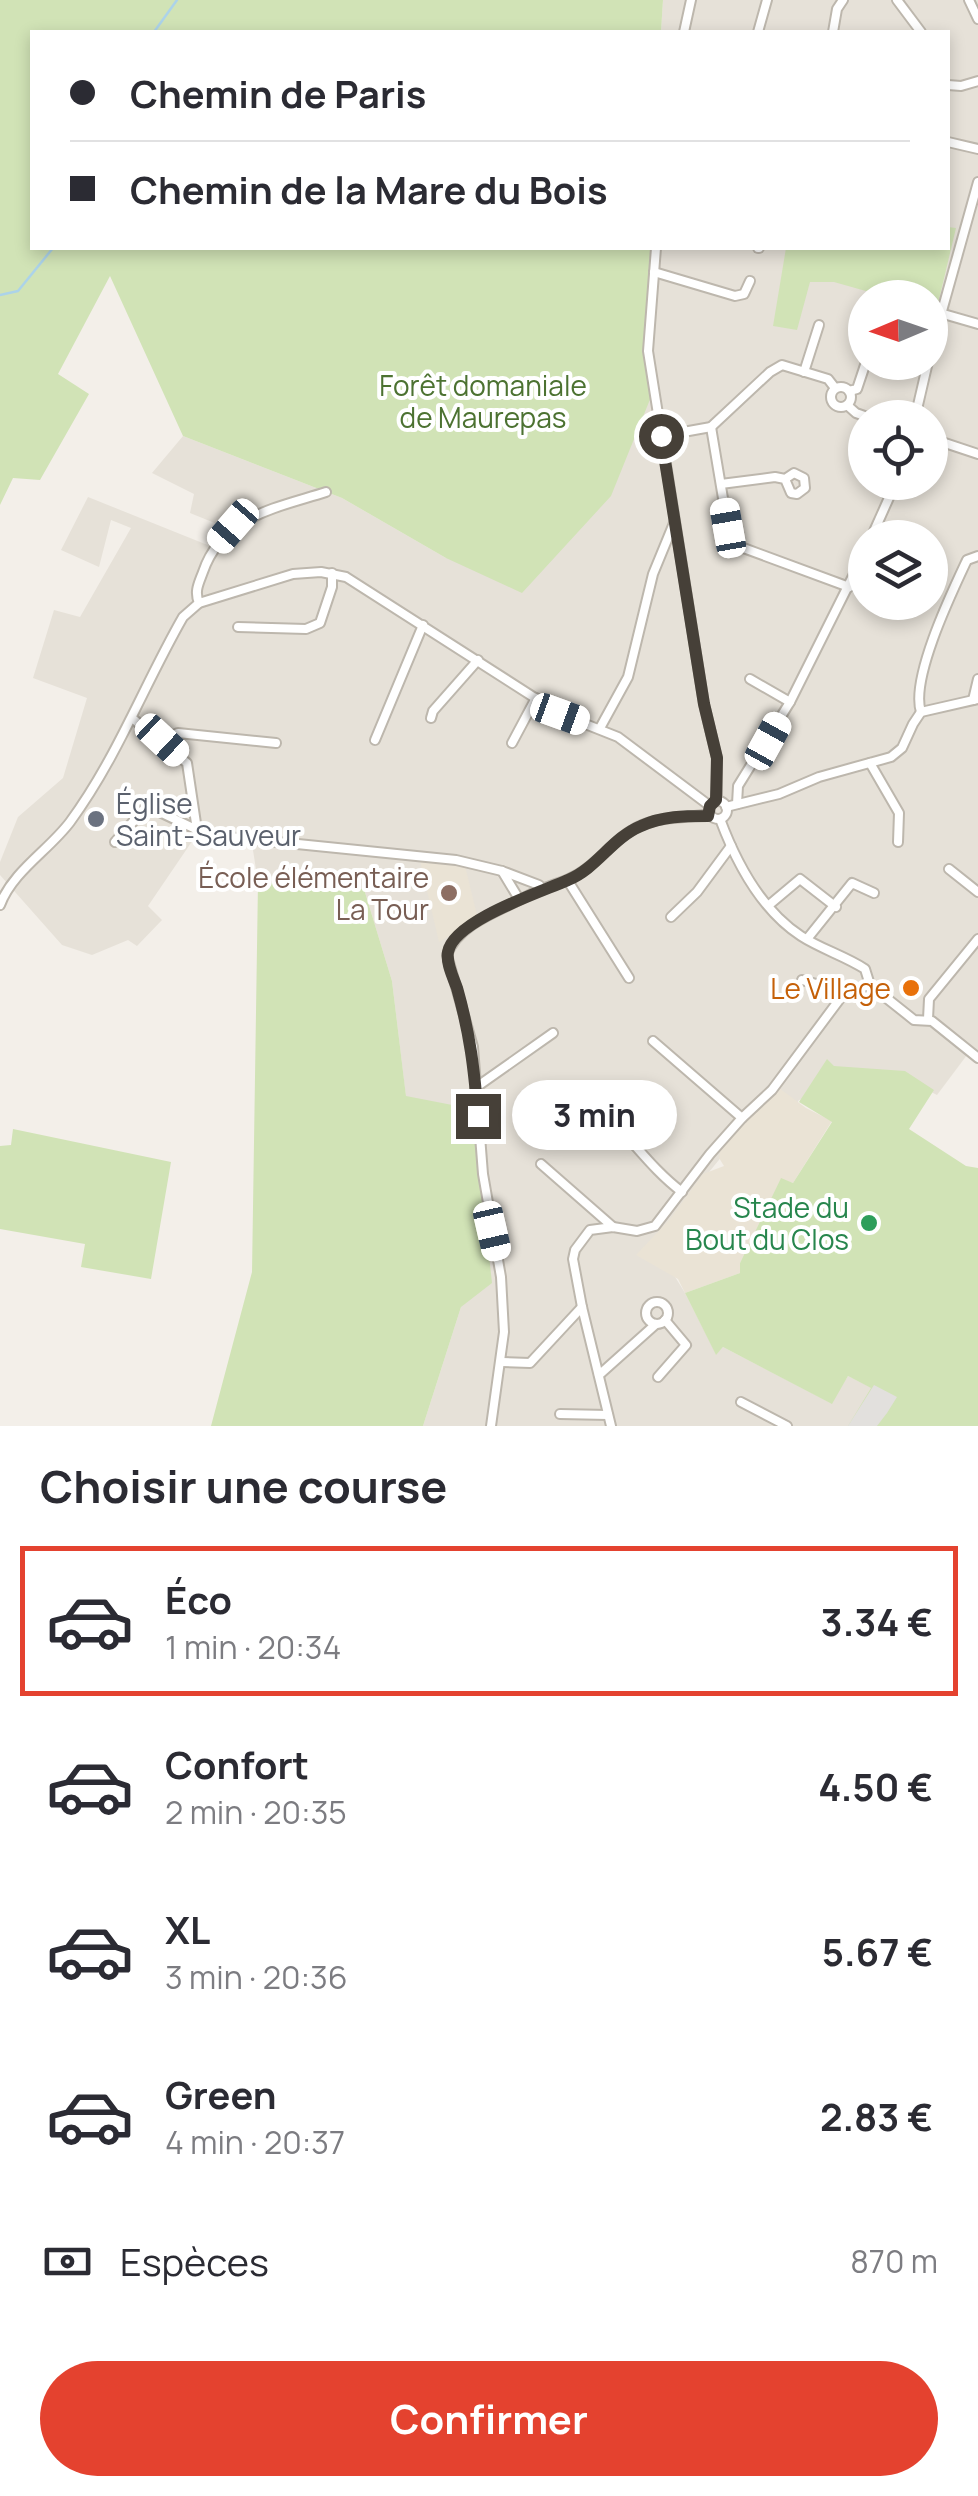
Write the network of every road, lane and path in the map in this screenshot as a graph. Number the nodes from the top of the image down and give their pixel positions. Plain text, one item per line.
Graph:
1 (690, 0) edge
2 (767, 0) edge
3 (843, 0) edge
4 (897, 0) edge
5 (969, 0) edge
6 (978, 19) edge
7 (684, 30) edge
8 (759, 30) edge
9 (833, 30) edge
10 (920, 30) edge
11 (978, 81) edge
12 (950, 85) edge
13 (950, 142) edge
14 (978, 149) edge
15 (978, 182) edge
16 (656, 250) edge
17 (654, 272) junction
18 (750, 280) dead end
19 (948, 285) edge
20 (948, 315) edge
21 (978, 324) edge
22 (818, 325) dead end
23 (804, 372) junction
24 (860, 380) edge
25 (835, 388) junction
26 (849, 391) junction
27 (847, 405) joint
28 (711, 428) junction
29 (661, 436) junction
30 (948, 444) edge
31 (978, 454) edge
32 (785, 479) dead end
33 (721, 484) junction
34 (326, 492) dead end
35 (674, 523) junction
36 (978, 556) edge
37 (332, 573) junction
38 (848, 587) edge
39 (848, 589) edge
40 (199, 603) junction
41 (423, 625) junction
42 (238, 627) dead end
43 (478, 660) junction
44 (978, 678) edge
45 (750, 679) dead end
46 (536, 698) junction
47 (976, 700) edge
48 (790, 702) junction
49 (922, 712) junction
50 (132, 718) junction
51 (431, 718) dead end
52 (600, 728) junction
53 (162, 740) junction
54 (375, 740) dead end
55 (276, 743) dead end
56 (512, 743) dead end
57 (870, 763) junction
58 (737, 804) junction
59 (726, 806) junction
60 (712, 807) junction
61 (720, 818) junction
62 (197, 830) junction
63 (116, 842) dead end
64 (898, 842) dead end
65 (731, 846) junction
66 (949, 869) dead end
67 (502, 871) junction
68 (568, 880) junction
69 (0, 881) edge
70 (540, 888) junction
71 (8, 889) junction
72 (978, 892) edge
73 (874, 894) dead end
74 (519, 900) junction
75 (0, 905) edge
76 (769, 905) junction
77 (836, 907) junction
78 (671, 917) dead end
79 (807, 939) junction
80 (978, 939) edge
81 (629, 978) dead end
82 (802, 980) dead end
83 (870, 986) junction
84 (845, 992) junction
85 (928, 1019) junction
86 (553, 1034) dead end
87 (653, 1042) dead end
88 (978, 1058) edge
89 (476, 1088) junction
90 (601, 1110) dead end
91 (742, 1118) junction
92 (541, 1164) dead end
93 (682, 1192) junction
94 (613, 1227) junction
95 (582, 1308) junction
96 (502, 1362) junction
97 (599, 1375) junction
98 (658, 1377) dead end
99 (741, 1402) dead end
100 (560, 1414) dead end
101 (608, 1415) junction
102 (492, 1426) edge
103 (611, 1426) edge
104 (787, 1426) edge

1 - 7 street
2 - 8 street
3 - 9 street
4 - 10 street
5 - 6 street
11 - 12 street
13 - 14 street
15 - 19 street
16 - 17 street
17 - 18 street
17 - 29 street
20 - 21 street
22 - 23 street
23 - 25 street
23 - 28 street
24 - 26 street
25 - 26 street
25 - 27 street
26 - 27 street
28 - 29 street
28 - 33 street
29 - 35 street
30 - 31 street
32 - 33 street
33 - 38 street
34 - 40 street
35 - 52 street
35 - 60 street
36 - 49 street
37 - 40 street
37 - 41 street
37 - 42 street
39 - 48 street
40 - 50 street
41 - 43 street
41 - 54 street
43 - 46 street
43 - 51 street
44 - 47 street
45 - 48 street
46 - 52 street
46 - 56 street
47 - 49 street
48 - 58 street
49 - 57 street
50 - 53 street
50 - 71 street
52 - 60 street
53 - 55 street
53 - 62 street
57 - 58 street
57 - 64 street
58 - 59 street
59 - 60 street
59 - 61 street
60 - 61 street
60 - 68 street
61 - 65 street
62 - 63 street
62 - 67 street
65 - 76 street
65 - 78 street
66 - 72 street
67 - 70 street
67 - 74 street
68 - 70 street
68 - 81 street
69 - 71 street
70 - 74 street
71 - 75 street
73 - 77 street
74 - 89 street
76 - 77 street
76 - 79 street
77 - 79 street
79 - 83 street
80 - 85 street
82 - 84 street
83 - 84 street
83 - 85 street
84 - 91 street
85 - 88 street
86 - 89 street
87 - 91 street
89 - 96 street
90 - 93 street
91 - 93 street
92 - 94 street
93 - 94 street
94 - 95 street
95 - 96 street
95 - 97 street
96 - 102 street
97 - 98 street
97 - 101 street
99 - 104 street
100 - 101 street
101 - 103 street

